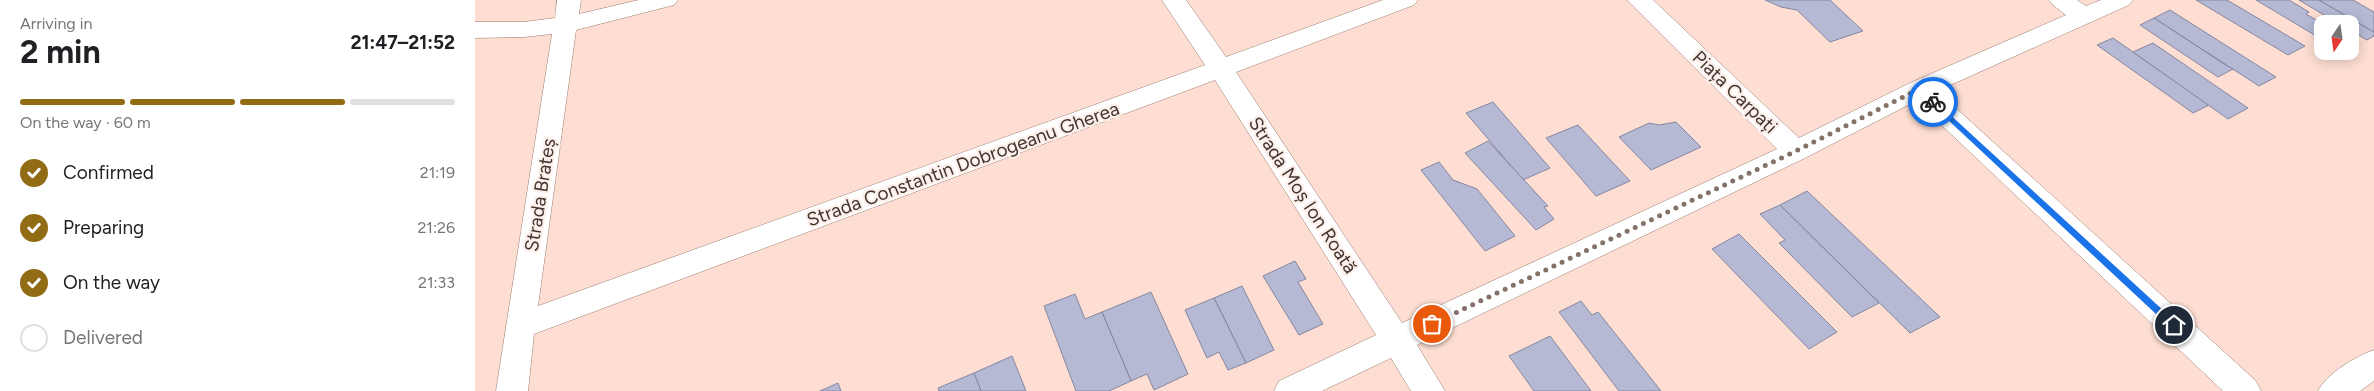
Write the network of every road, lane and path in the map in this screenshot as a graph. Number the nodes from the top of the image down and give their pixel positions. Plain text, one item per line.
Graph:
1 (666, 0) edge
2 (1174, 0) edge
3 (1406, 0) edge
4 (1639, 0) edge
5 (2061, 0) edge
6 (2121, 0) edge
7 (567, 13) edge
8 (2085, 16) junction
9 (475, 30) edge
10 (1221, 69) junction
11 (1919, 89) junction
12 (1796, 151) junction
13 (520, 326) junction
14 (1397, 340) junction
15 (2374, 364) edge
16 (512, 391) edge
17 (1290, 391) edge
18 (1429, 391) edge
19 (2245, 391) edge
20 (2334, 391) edge

1 - 7 street
2 - 10 street, Strada Moș Ion Roată
3 - 10 street, Strada Constantin Dobrogeanu Gherea
4 - 12 street, Piața Carpați
5 - 8 street
6 - 8 street
7 - 9 street
7 - 13 street, Strada Brateș
8 - 11 street
10 - 13 street, Strada Constantin Dobrogeanu Gherea
10 - 14 street, Strada Moș Ion Roată
11 - 12 street
11 - 19 street
12 - 14 street
13 - 16 street, Strada Brateș
14 - 17 street
14 - 18 street, Strada Moș Ion Roată
15 - 20 street

